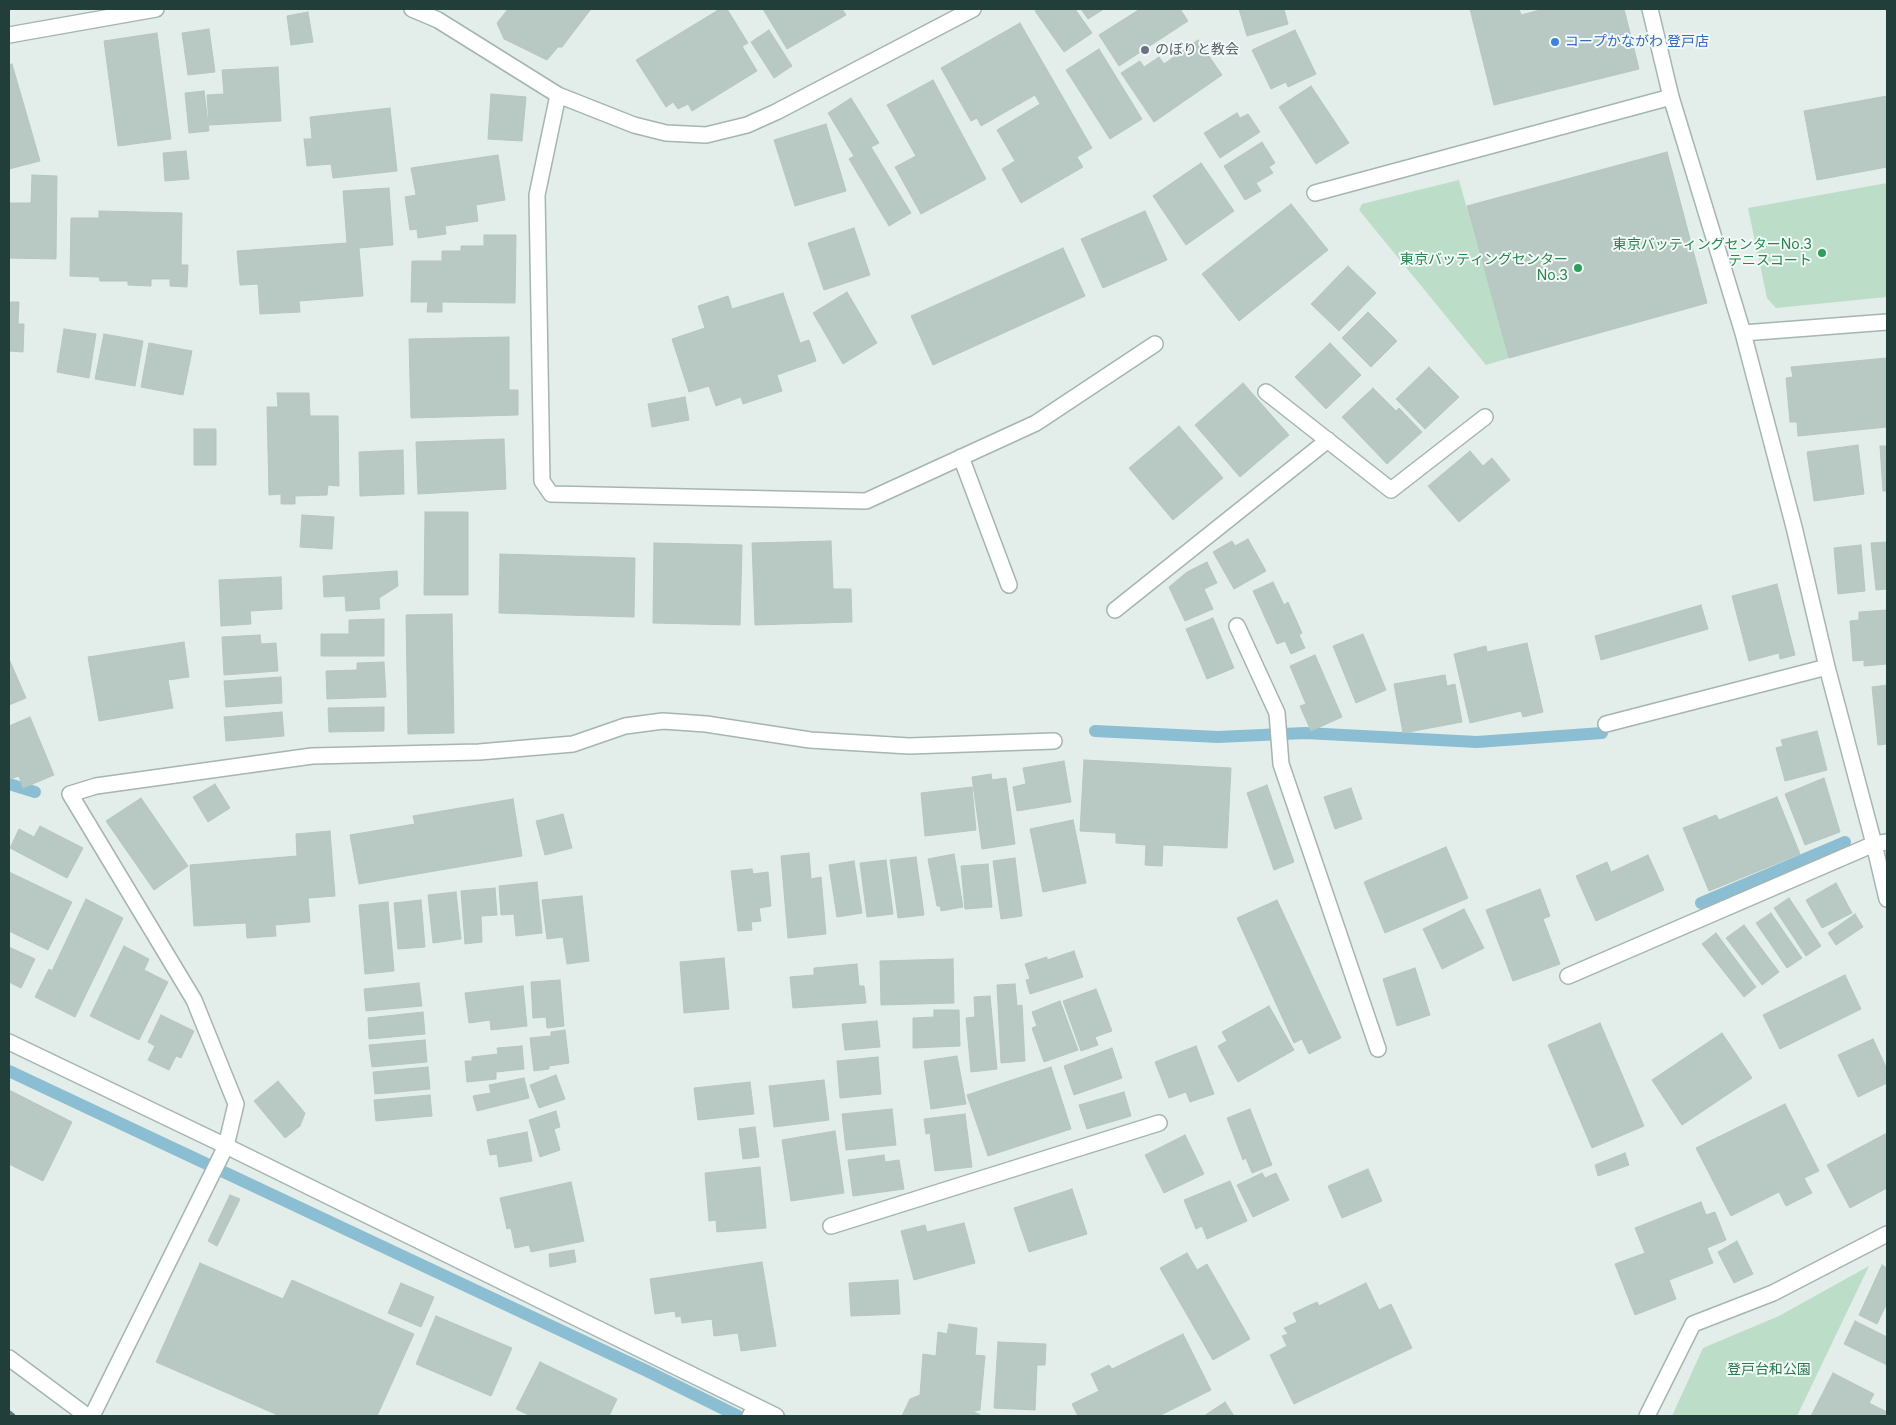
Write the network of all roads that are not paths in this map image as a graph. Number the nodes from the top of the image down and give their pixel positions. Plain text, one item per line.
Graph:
1 (156, 9) edge
2 (412, 9) edge
3 (973, 9) edge
4 (1650, 9) edge
5 (9, 35) edge
6 (558, 95) junction
7 (1671, 97) junction
8 (1315, 192) dead end
9 (1887, 322) edge
10 (1743, 333) junction
11 (1154, 344) dead end
12 (1266, 392) dead end
13 (1485, 417) dead end
14 (1328, 440) junction
15 (961, 457) junction
16 (1009, 585) dead end
17 (1115, 610) dead end
18 (1237, 626) dead end
19 (1827, 667) junction
20 (1606, 724) dead end
21 (1054, 741) dead end
22 (1881, 843) edge
23 (1887, 899) edge
24 (1568, 976) dead end
25 (9, 1042) edge
26 (1378, 1050) dead end
27 (1159, 1123) dead end
28 (226, 1146) junction
29 (831, 1226) dead end
30 (1887, 1234) edge
31 (9, 1358) edge
32 (752, 1411) edge
33 (87, 1416) edge
34 (92, 1416) edge
35 (776, 1416) edge
36 (1647, 1416) edge

1 - 5 street
2 - 6 street
3 - 6 street
4 - 7 street
6 - 15 street
7 - 8 street
7 - 10 street
9 - 10 street
10 - 19 street
11 - 15 street
12 - 14 street
13 - 14 street
14 - 17 street
15 - 16 street
18 - 26 street
19 - 20 street
19 - 22 street
21 - 28 street
22 - 23 street
22 - 24 street
25 - 28 street
27 - 29 street
28 - 32 street
28 - 34 street
30 - 36 street
31 - 33 street
32 - 35 street

